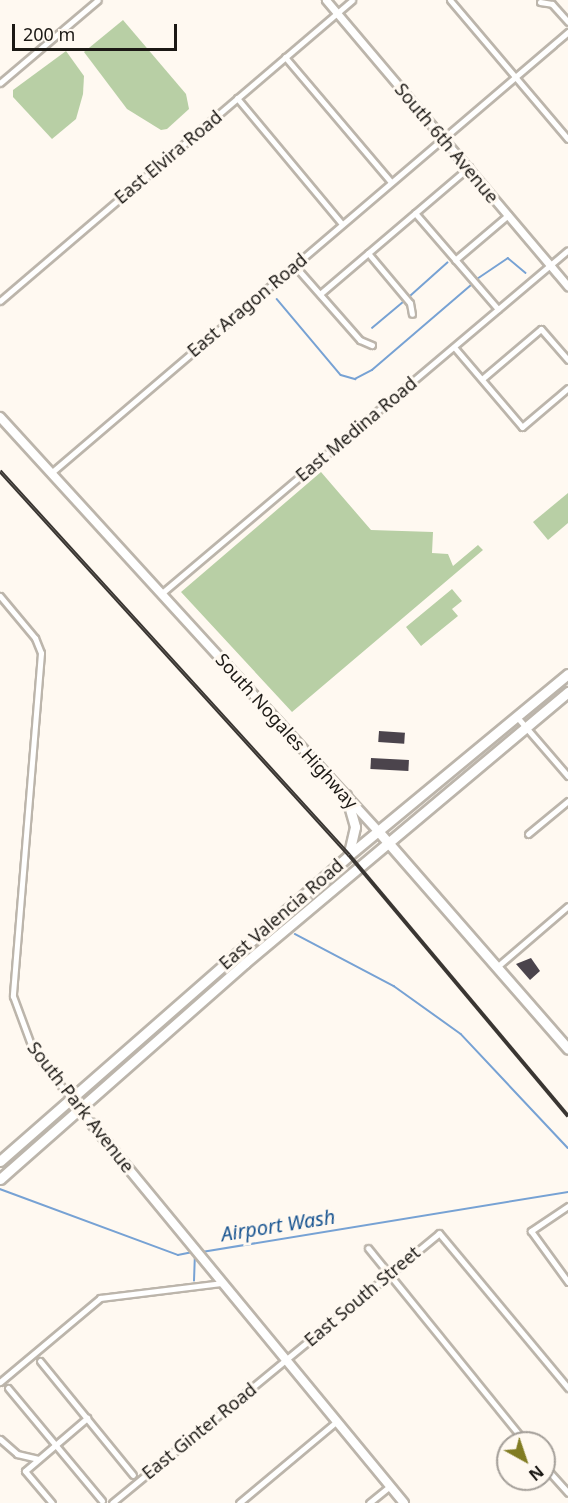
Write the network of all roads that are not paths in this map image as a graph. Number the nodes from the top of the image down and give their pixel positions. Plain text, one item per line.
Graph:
1 (98, 0) edge
2 (326, 0) edge
3 (352, 0) edge
4 (450, 0) edge
5 (540, 2) dead end
6 (337, 13) junction
7 (568, 22) edge
8 (568, 32) edge
9 (285, 57) junction
10 (515, 77) junction
11 (0, 82) edge
12 (237, 98) junction
13 (444, 138) junction
14 (568, 139) edge
15 (469, 167) junction
16 (391, 182) junction
17 (415, 213) junction
18 (508, 215) junction
19 (342, 224) junction
20 (568, 250) edge
21 (368, 253) junction
22 (455, 260) junction
23 (294, 265) junction
24 (550, 265) junction
25 (568, 286) edge
26 (320, 294) junction
27 (0, 301) edge
28 (498, 309) junction
29 (412, 314) dead end
30 (372, 345) dead end
31 (454, 347) junction
32 (568, 360) edge
33 (482, 379) junction
34 (568, 388) edge
35 (0, 417) edge
36 (51, 472) junction
37 (162, 593) junction
38 (0, 596) edge
39 (568, 674) edge
40 (568, 692) edge
41 (517, 717) junction
42 (526, 728) junction
43 (568, 777) edge
44 (346, 795) junction
45 (568, 801) edge
46 (378, 831) junction
47 (528, 834) dead end
48 (390, 844) junction
49 (349, 855) junction
50 (567, 909) edge
51 (271, 923) junction
52 (280, 934) junction
53 (498, 966) junction
54 (170, 1011) junction
55 (179, 1021) junction
56 (568, 1049) edge
57 (72, 1100) junction
58 (80, 1111) junction
59 (0, 1161) edge
60 (1, 1178) edge
61 (568, 1206) edge
62 (368, 1248) dead end
63 (389, 1274) junction
64 (568, 1282) edge
65 (223, 1283) junction
66 (285, 1360) junction
67 (40, 1361) dead end
68 (0, 1382) edge
69 (8, 1388) dead end
70 (568, 1388) edge
71 (87, 1418) junction
72 (337, 1420) junction
73 (516, 1431) edge
74 (0, 1439) edge
75 (55, 1445) junction
76 (38, 1460) junction
77 (133, 1475) dead end
78 (556, 1480) edge
79 (390, 1486) junction
80 (568, 1493) edge
81 (102, 1501) dead end
82 (52, 1503) edge
83 (112, 1503) edge
84 (239, 1503) edge
85 (369, 1503) edge
86 (404, 1503) edge

1 - 11 street
2 - 6 street, South 6th Avenue
3 - 6 street, East Elvira Road
4 - 10 street
5 - 7 street
6 - 9 street, East Elvira Road
6 - 13 street, South 6th Avenue
8 - 10 street, East Aragon Road
9 - 12 street, East Elvira Road
9 - 16 street
10 - 13 street, East Aragon Road
10 - 14 street
12 - 19 street
12 - 27 street, East Elvira Road
13 - 15 street, South 6th Avenue
13 - 16 street, East Aragon Road
15 - 17 street
15 - 18 street, South 6th Avenue
16 - 19 street, East Aragon Road
17 - 21 street
17 - 22 street
18 - 22 street
18 - 24 street, South 6th Avenue
19 - 23 street, East Aragon Road
20 - 24 street, East Medina Road
21 - 26 street
21 - 29 street
22 - 28 street
23 - 26 street
23 - 36 street, East Aragon Road
24 - 25 street, South 6th Avenue
24 - 28 street, East Medina Road
26 - 30 street
28 - 31 street, East Medina Road
31 - 33 street
31 - 37 street, East Medina Road
32 - 33 street
33 - 34 street
35 - 36 main road, South Nogales Highway
36 - 37 main road, South Nogales Highway
37 - 44 main road, South Nogales Highway
38 - 57 street, South Park Avenue
39 - 41 main road, East Valencia Road
40 - 42 main road, East Valencia Road
41 - 42 street
41 - 46 main road, East Valencia Road
42 - 43 street
42 - 48 main road, East Valencia Road
44 - 46 main road, South Nogales Highway
44 - 49 main road
45 - 47 street
46 - 48 main road, South Nogales Highway
46 - 49 main road, East Valencia Road
48 - 52 main road, East Valencia Road
48 - 53 main road, South Nogales Highway
49 - 51 main road, East Valencia Road
50 - 53 street
51 - 52 main road
51 - 54 main road, East Valencia Road
52 - 55 main road, East Valencia Road
53 - 56 main road, South Nogales Highway
54 - 55 main road
54 - 57 main road, East Valencia Road
55 - 58 main road, East Valencia Road
57 - 58 main road, South Park Avenue
57 - 59 main road, East Valencia Road
58 - 60 main road, East Valencia Road
58 - 65 main road, South Park Avenue
61 - 64 street
62 - 63 street
63 - 66 street, East South Street
63 - 70 street, East South Street
63 - 73 street
65 - 66 main road, South Park Avenue
65 - 68 street
66 - 72 main road, South Park Avenue
66 - 83 street, East Ginter Road
67 - 71 street
69 - 75 street
71 - 75 street
71 - 77 street
72 - 79 main road, South Park Avenue
72 - 84 street
74 - 76 street
75 - 76 street
75 - 81 street
76 - 82 street
78 - 80 street
79 - 85 street
79 - 86 main road, South Park Avenue

